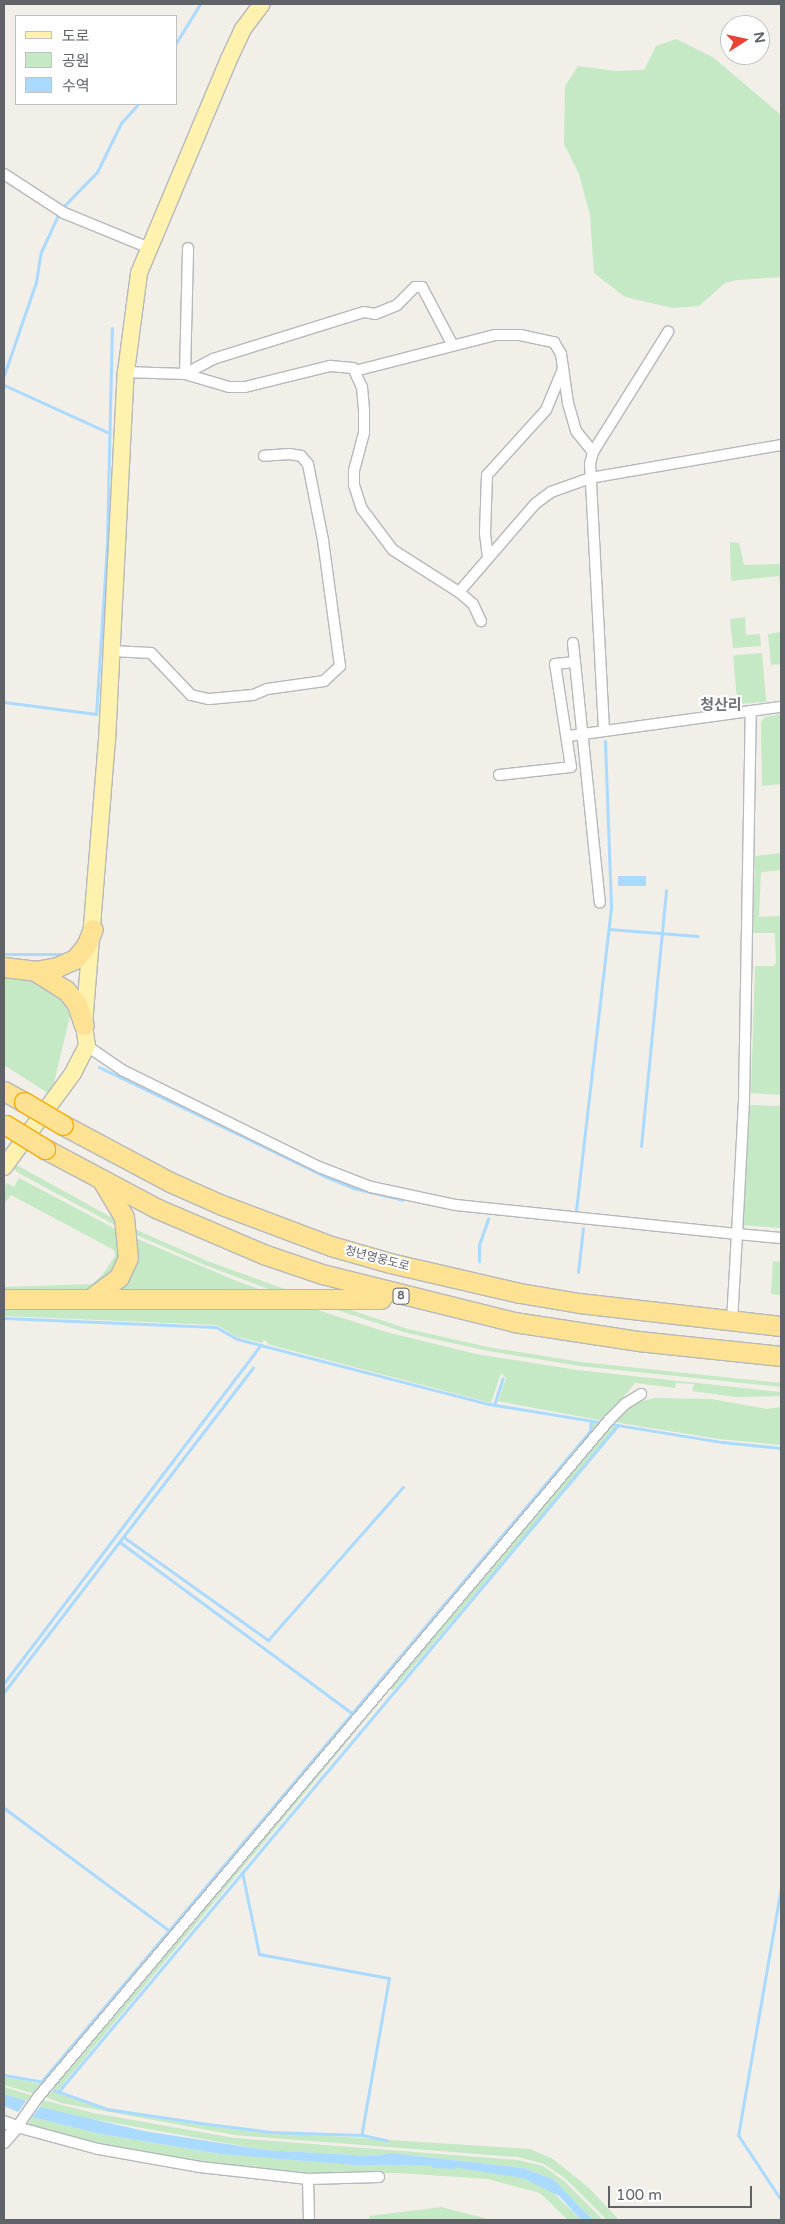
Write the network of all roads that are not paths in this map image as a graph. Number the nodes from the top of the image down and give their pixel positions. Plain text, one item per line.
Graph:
1 (262, 4) edge
2 (4, 174) edge
3 (147, 247) junction
4 (188, 248) dead end
5 (668, 332) dead end
6 (452, 344) junction
7 (564, 368) junction
8 (355, 371) junction
9 (126, 372) junction
10 (185, 374) junction
11 (781, 445) edge
12 (593, 452) junction
13 (264, 456) dead end
14 (590, 478) junction
15 (488, 558) junction
16 (459, 592) junction
17 (481, 621) dead end
18 (573, 643) dead end
19 (112, 651) junction
20 (575, 662) junction
21 (781, 707) edge
22 (751, 711) junction
23 (604, 730) junction
24 (584, 734) junction
25 (568, 736) junction
26 (499, 775) dead end
27 (600, 903) dead end
28 (93, 929) junction
29 (4, 967) edge
30 (35, 971) junction
31 (84, 1025) junction
32 (87, 1046) junction
33 (4, 1091) edge
34 (5, 1124) edge
35 (4, 1167) edge
36 (102, 1181) junction
37 (737, 1234) junction
38 (781, 1238) edge
39 (89, 1299) junction
40 (4, 1300) edge
41 (445, 1307) junction
42 (732, 1321) junction
43 (781, 1326) edge
44 (781, 1356) edge
45 (641, 1394) dead end
46 (4, 2122) edge
47 (18, 2127) junction
48 (4, 2142) edge
49 (379, 2177) dead end
50 (308, 2179) junction
51 (309, 2220) edge

1 - 3 main road
2 - 3 street
3 - 9 main road
4 - 10 street
5 - 12 street
6 - 7 street
6 - 8 street
6 - 10 street
7 - 12 street
7 - 15 street
8 - 10 street
8 - 16 street
9 - 10 street
9 - 19 main road
11 - 14 street
12 - 14 street
13 - 19 street
14 - 15 street
14 - 23 street
15 - 16 street
16 - 17 street
18 - 20 street
19 - 28 main road
20 - 24 street
20 - 25 street
21 - 22 street
22 - 23 street
22 - 37 street
23 - 24 street
24 - 25 street
24 - 27 street
25 - 26 street
28 - 30 highway
28 - 31 main road
29 - 30 highway
30 - 31 highway
31 - 32 main road
32 - 35 main road
32 - 37 street
33 - 42 highway, 청년영웅도로, bridge
34 - 36 highway, 8, bridge
36 - 39 highway
36 - 41 highway, 8
37 - 38 street
37 - 42 street
39 - 40 highway
39 - 41 highway
41 - 44 highway, 8
42 - 43 highway, 청년영웅도로
45 - 47 street
46 - 47 street
47 - 48 street
47 - 50 street
49 - 50 street
50 - 51 street

